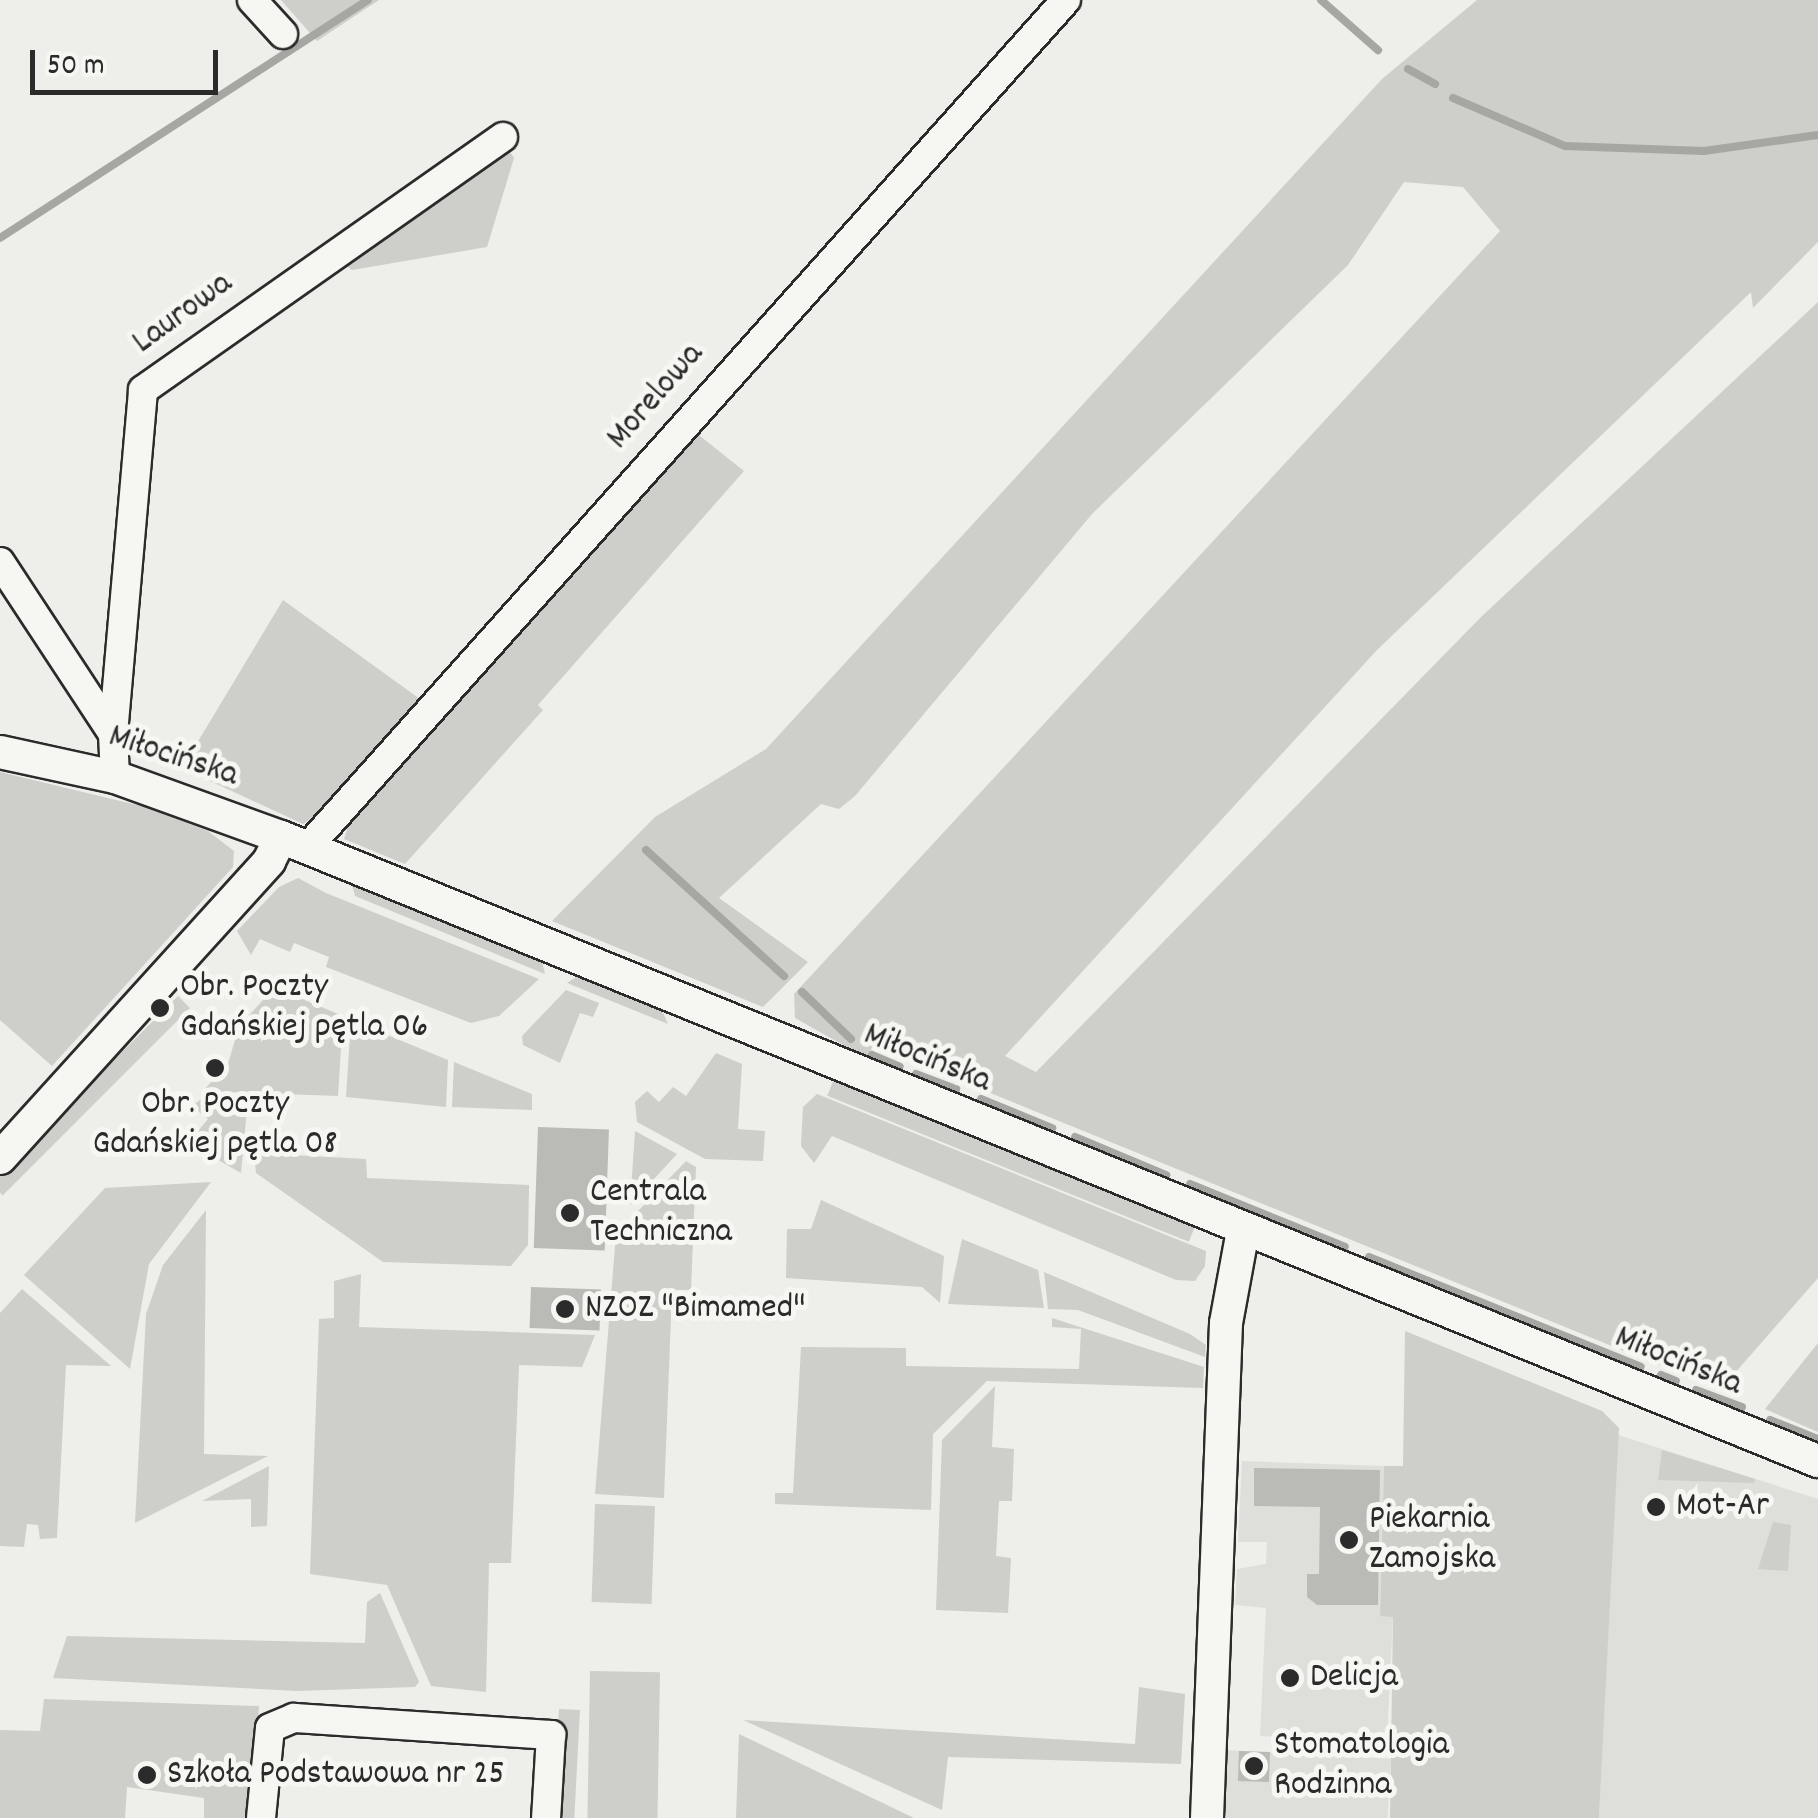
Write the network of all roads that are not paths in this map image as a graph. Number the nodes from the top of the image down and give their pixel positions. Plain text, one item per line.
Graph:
1 (252, 0) edge
2 (1066, 0) edge
3 (283, 34) dead end
4 (502, 137) dead end
5 (0, 562) edge
6 (113, 734) junction
7 (0, 752) edge
8 (115, 777) junction
9 (294, 843) junction
10 (0, 1158) edge
11 (1243, 1230) junction
12 (1818, 1461) edge
13 (262, 1818) edge
14 (546, 1818) edge
15 (1207, 1818) edge

1 - 3 street
2 - 9 street, Morelowa
4 - 6 street, Laurowa
5 - 6 street
6 - 8 street, Laurowa
7 - 8 street, Miłocińska
8 - 9 street, Miłocińska
9 - 10 street
9 - 11 street, Miłocińska
11 - 12 street, Miłocińska
11 - 15 street
13 - 14 street

